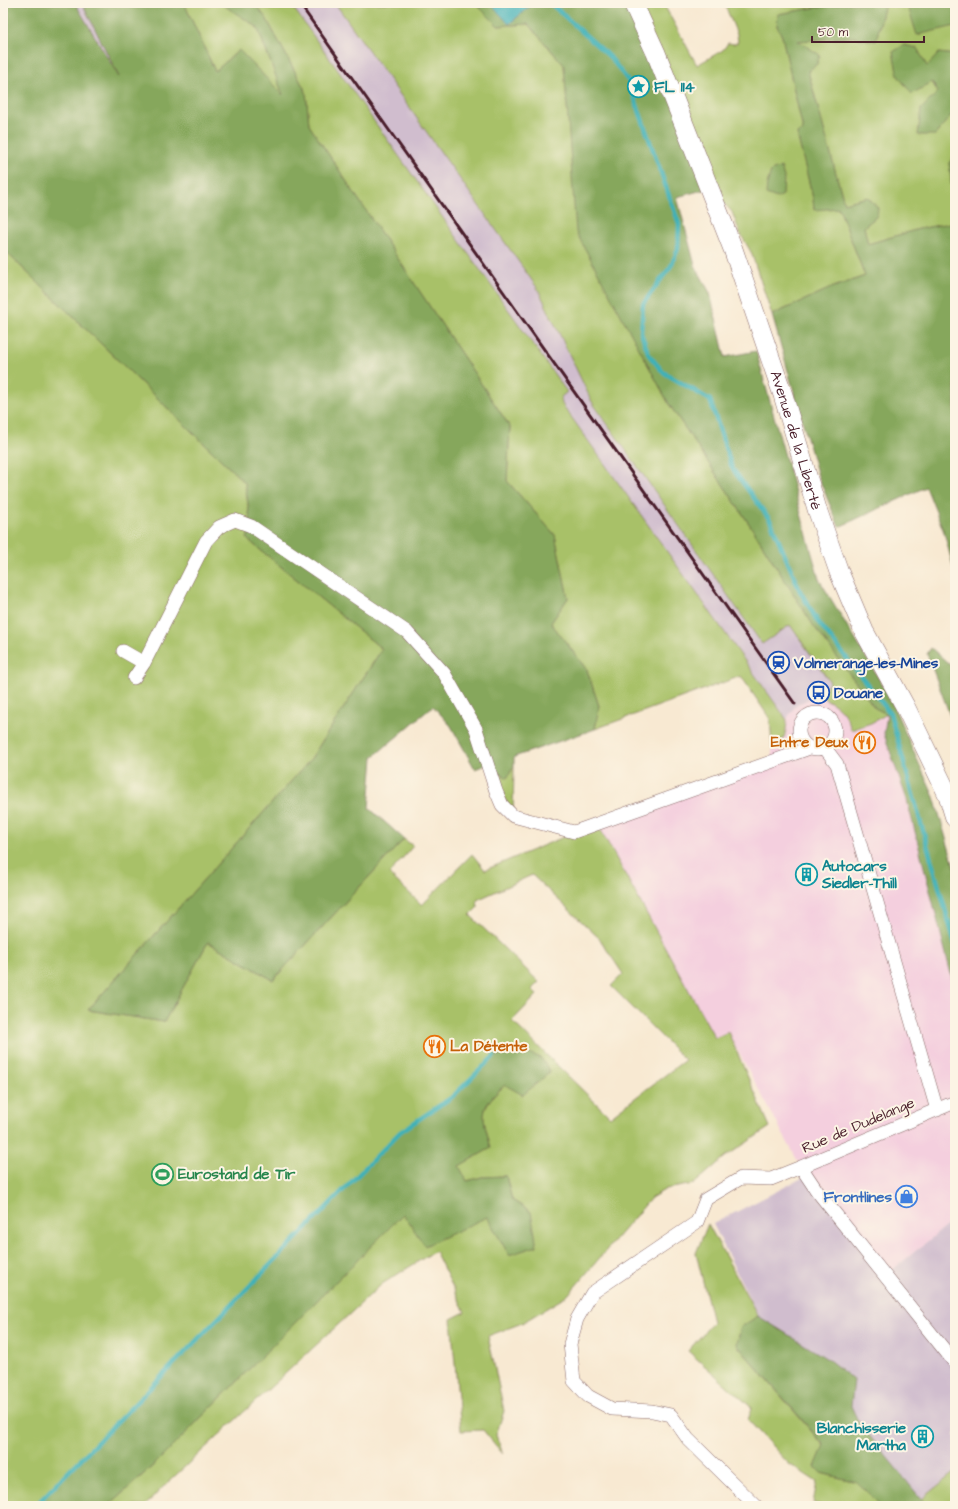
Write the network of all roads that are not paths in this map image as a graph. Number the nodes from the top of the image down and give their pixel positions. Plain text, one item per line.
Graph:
1 (633, 3) edge
2 (123, 651) dead end
3 (144, 663) junction
4 (134, 678) dead end
5 (810, 748) junction
6 (825, 748) junction
7 (955, 818) edge
8 (955, 1102) edge
9 (937, 1110) junction
10 (801, 1167) junction
11 (955, 1363) edge
12 (756, 1506) edge

1 - 7 main road, Avenue de la Liberté
2 - 3 street
3 - 4 street
3 - 5 street
5 - 6 street
5 - 6 street
6 - 9 street, Rue de Dudelange
8 - 9 street, Rue de Dudelange
9 - 10 street, Rue de Dudelange
10 - 11 street, Rue de Dudelange
10 - 12 street

